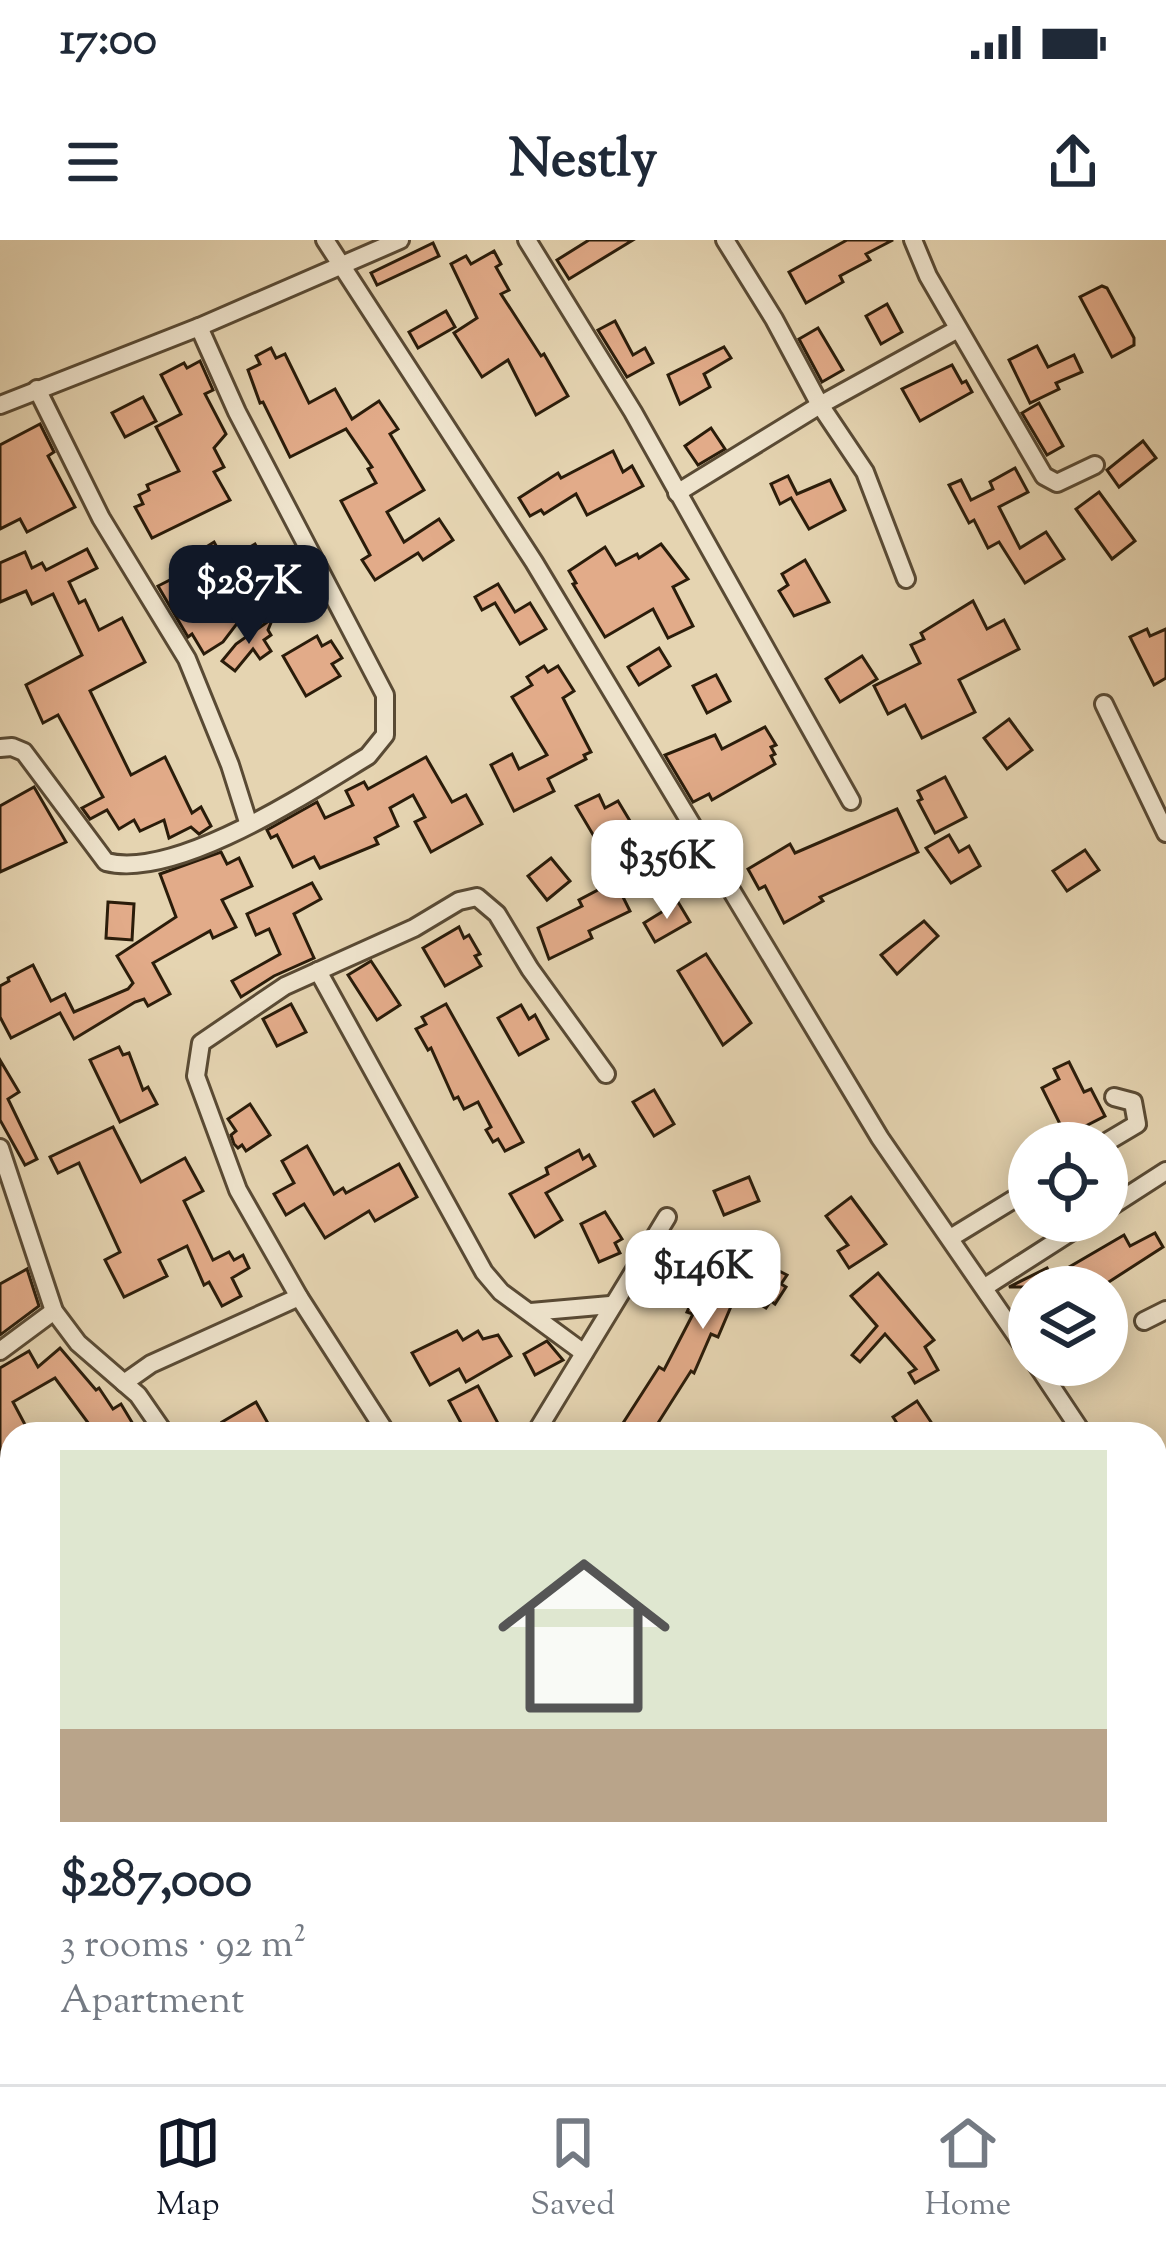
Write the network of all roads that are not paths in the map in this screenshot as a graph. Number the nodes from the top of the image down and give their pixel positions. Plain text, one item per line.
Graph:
1 (325, 240) edge
2 (400, 240) edge
3 (527, 240) edge
4 (724, 240) edge
5 (913, 240) edge
6 (341, 267) junction
7 (199, 327) junction
8 (958, 329) junction
9 (37, 389) junction
10 (0, 405) edge
11 (820, 405) junction
12 (1095, 464) dead end
13 (677, 493) junction
14 (906, 579) dead end
15 (1104, 704) dead end
16 (0, 748) edge
17 (851, 801) dead end
18 (248, 823) junction
19 (1166, 833) edge
20 (318, 971) junction
21 (605, 1074) dead end
22 (1114, 1097) dead end
23 (1128, 1130) edge
24 (0, 1148) edge
25 (1166, 1172) edge
26 (6, 1192) edge
27 (1128, 1196) edge
28 (1008, 1203) edge
29 (667, 1217) dead end
30 (952, 1237) junction
31 (1055, 1242) edge
32 (985, 1287) junction
33 (299, 1297) junction
34 (610, 1305) junction
35 (1166, 1310) edge
36 (54, 1311) junction
37 (532, 1312) junction
38 (1144, 1321) dead end
39 (1008, 1322) edge
40 (0, 1351) edge
41 (584, 1353) junction
42 (124, 1383) junction
43 (1051, 1386) edge
44 (155, 1422) edge
45 (379, 1422) edge
46 (542, 1422) edge
47 (1075, 1422) edge

1 - 6 street
2 - 6 street
3 - 13 street
4 - 11 street
5 - 8 street
6 - 7 street
6 - 30 street
7 - 9 street
7 - 18 street
8 - 11 street
8 - 12 street
9 - 10 street
9 - 18 street
11 - 13 street
11 - 14 street
13 - 17 street
15 - 19 street
16 - 18 street
20 - 21 street
20 - 33 street
20 - 37 street
22 - 23 street
24 - 26 street
25 - 27 street
26 - 36 street
28 - 30 street
29 - 34 street
30 - 32 street
31 - 32 street
32 - 39 street
33 - 42 street
33 - 45 street
34 - 37 street
34 - 41 street
35 - 38 street
36 - 40 street
36 - 42 street
37 - 41 street
41 - 46 street
42 - 44 street
43 - 47 street

